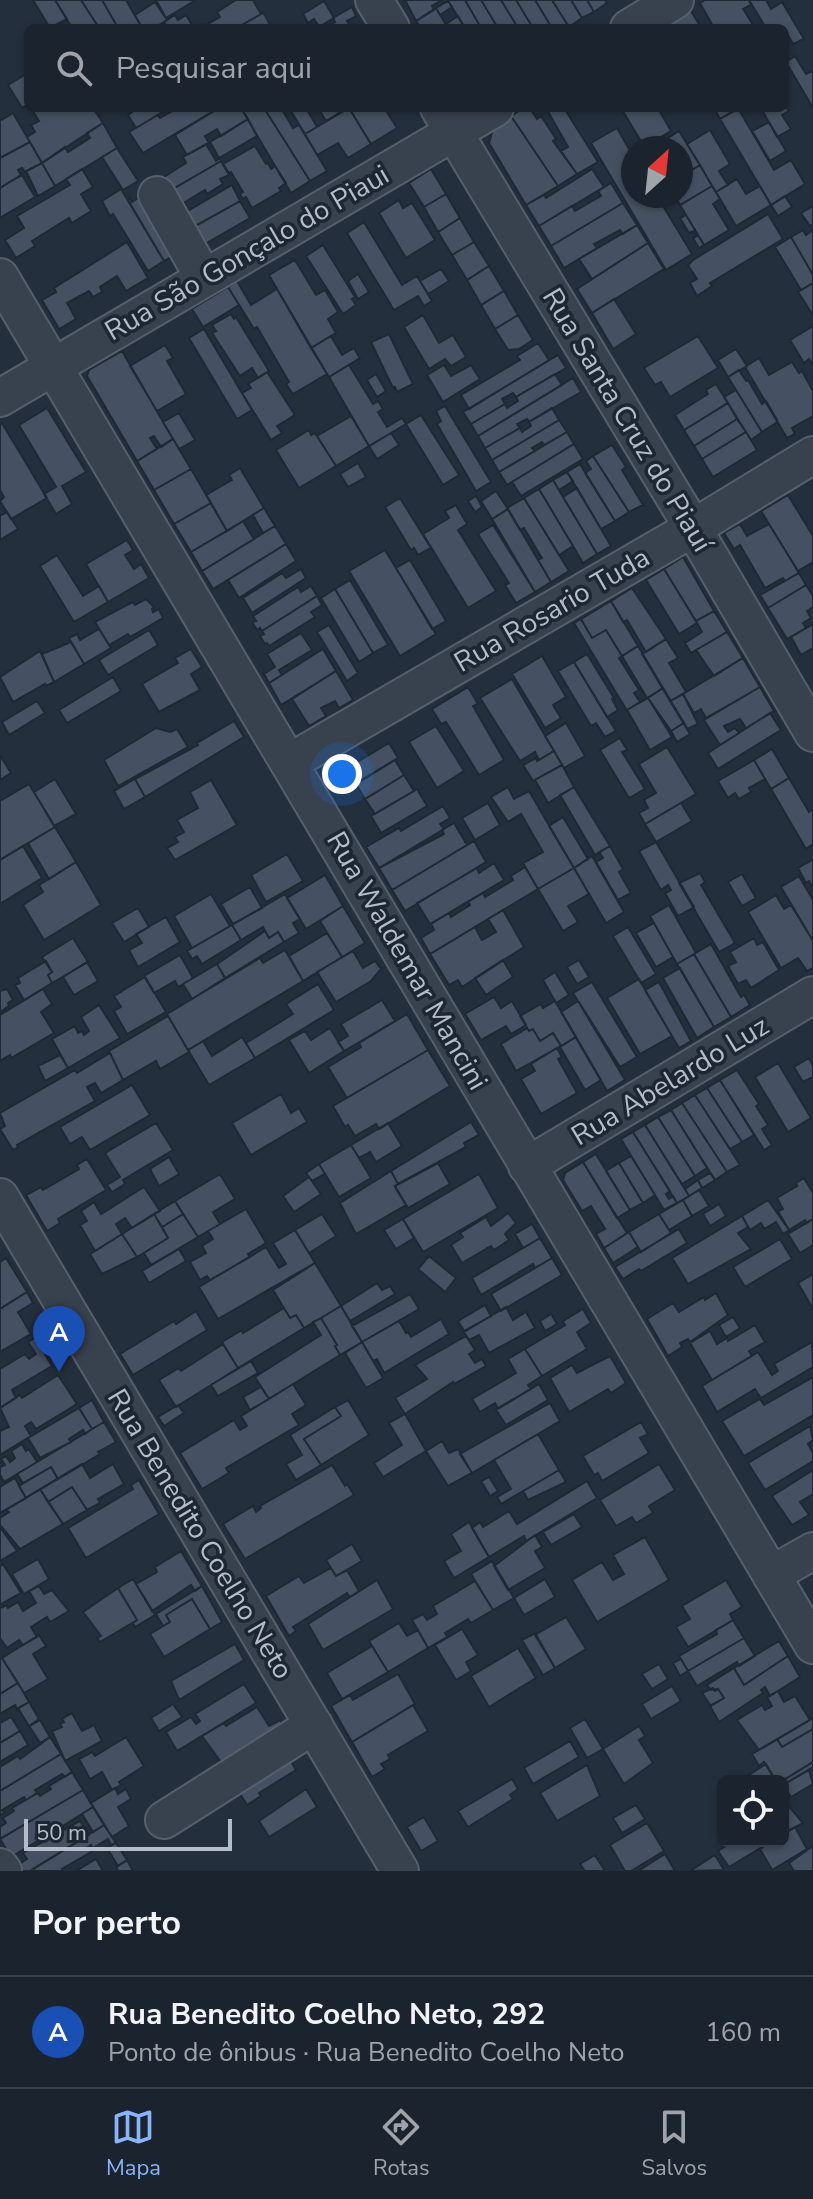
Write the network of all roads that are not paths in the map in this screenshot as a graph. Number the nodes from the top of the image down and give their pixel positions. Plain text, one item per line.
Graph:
1 (374, 0) edge
2 (675, 0) edge
3 (389, 24) edge
4 (636, 24) edge
5 (479, 112) edge
6 (446, 120) edge
7 (157, 195) dead end
8 (0, 277) edge
9 (204, 278) junction
10 (53, 366) junction
11 (0, 398) edge
12 (813, 455) edge
13 (693, 528) junction
14 (813, 733) edge
15 (290, 762) junction
16 (813, 995) edge
17 (527, 1166) junction
18 (0, 1197) edge
19 (813, 1551) edge
20 (771, 1575) junction
21 (813, 1645) edge
22 (314, 1725) junction
23 (164, 1820) dead end
24 (400, 1871) edge

1 - 3 street
2 - 4 street
5 - 6 street, Rua São Gonçalo do Piaui
6 - 9 street, Rua São Gonçalo do Piaui
6 - 13 street, Rua Santa Cruz do Piauí
7 - 9 street
8 - 10 street, Rua Waldemar Mancini
9 - 10 street, Rua São Gonçalo do Piaui
10 - 11 street, Rua São Gonçalo do Piaui
10 - 15 street, Rua Waldemar Mancini
12 - 13 street, Rua Rosario Tuda
13 - 14 street, Rua Santa Cruz do Piauí
13 - 15 street, Rua Rosario Tuda
15 - 17 street, Rua Waldemar Mancini
16 - 17 street, Rua Abelardo Luz
17 - 20 street, Rua Waldemar Mancini
18 - 22 street, Rua Benedito Coelho Neto
19 - 20 street
20 - 21 street, Rua Waldemar Mancini
22 - 23 street
22 - 24 street, Rua Benedito Coelho Neto

